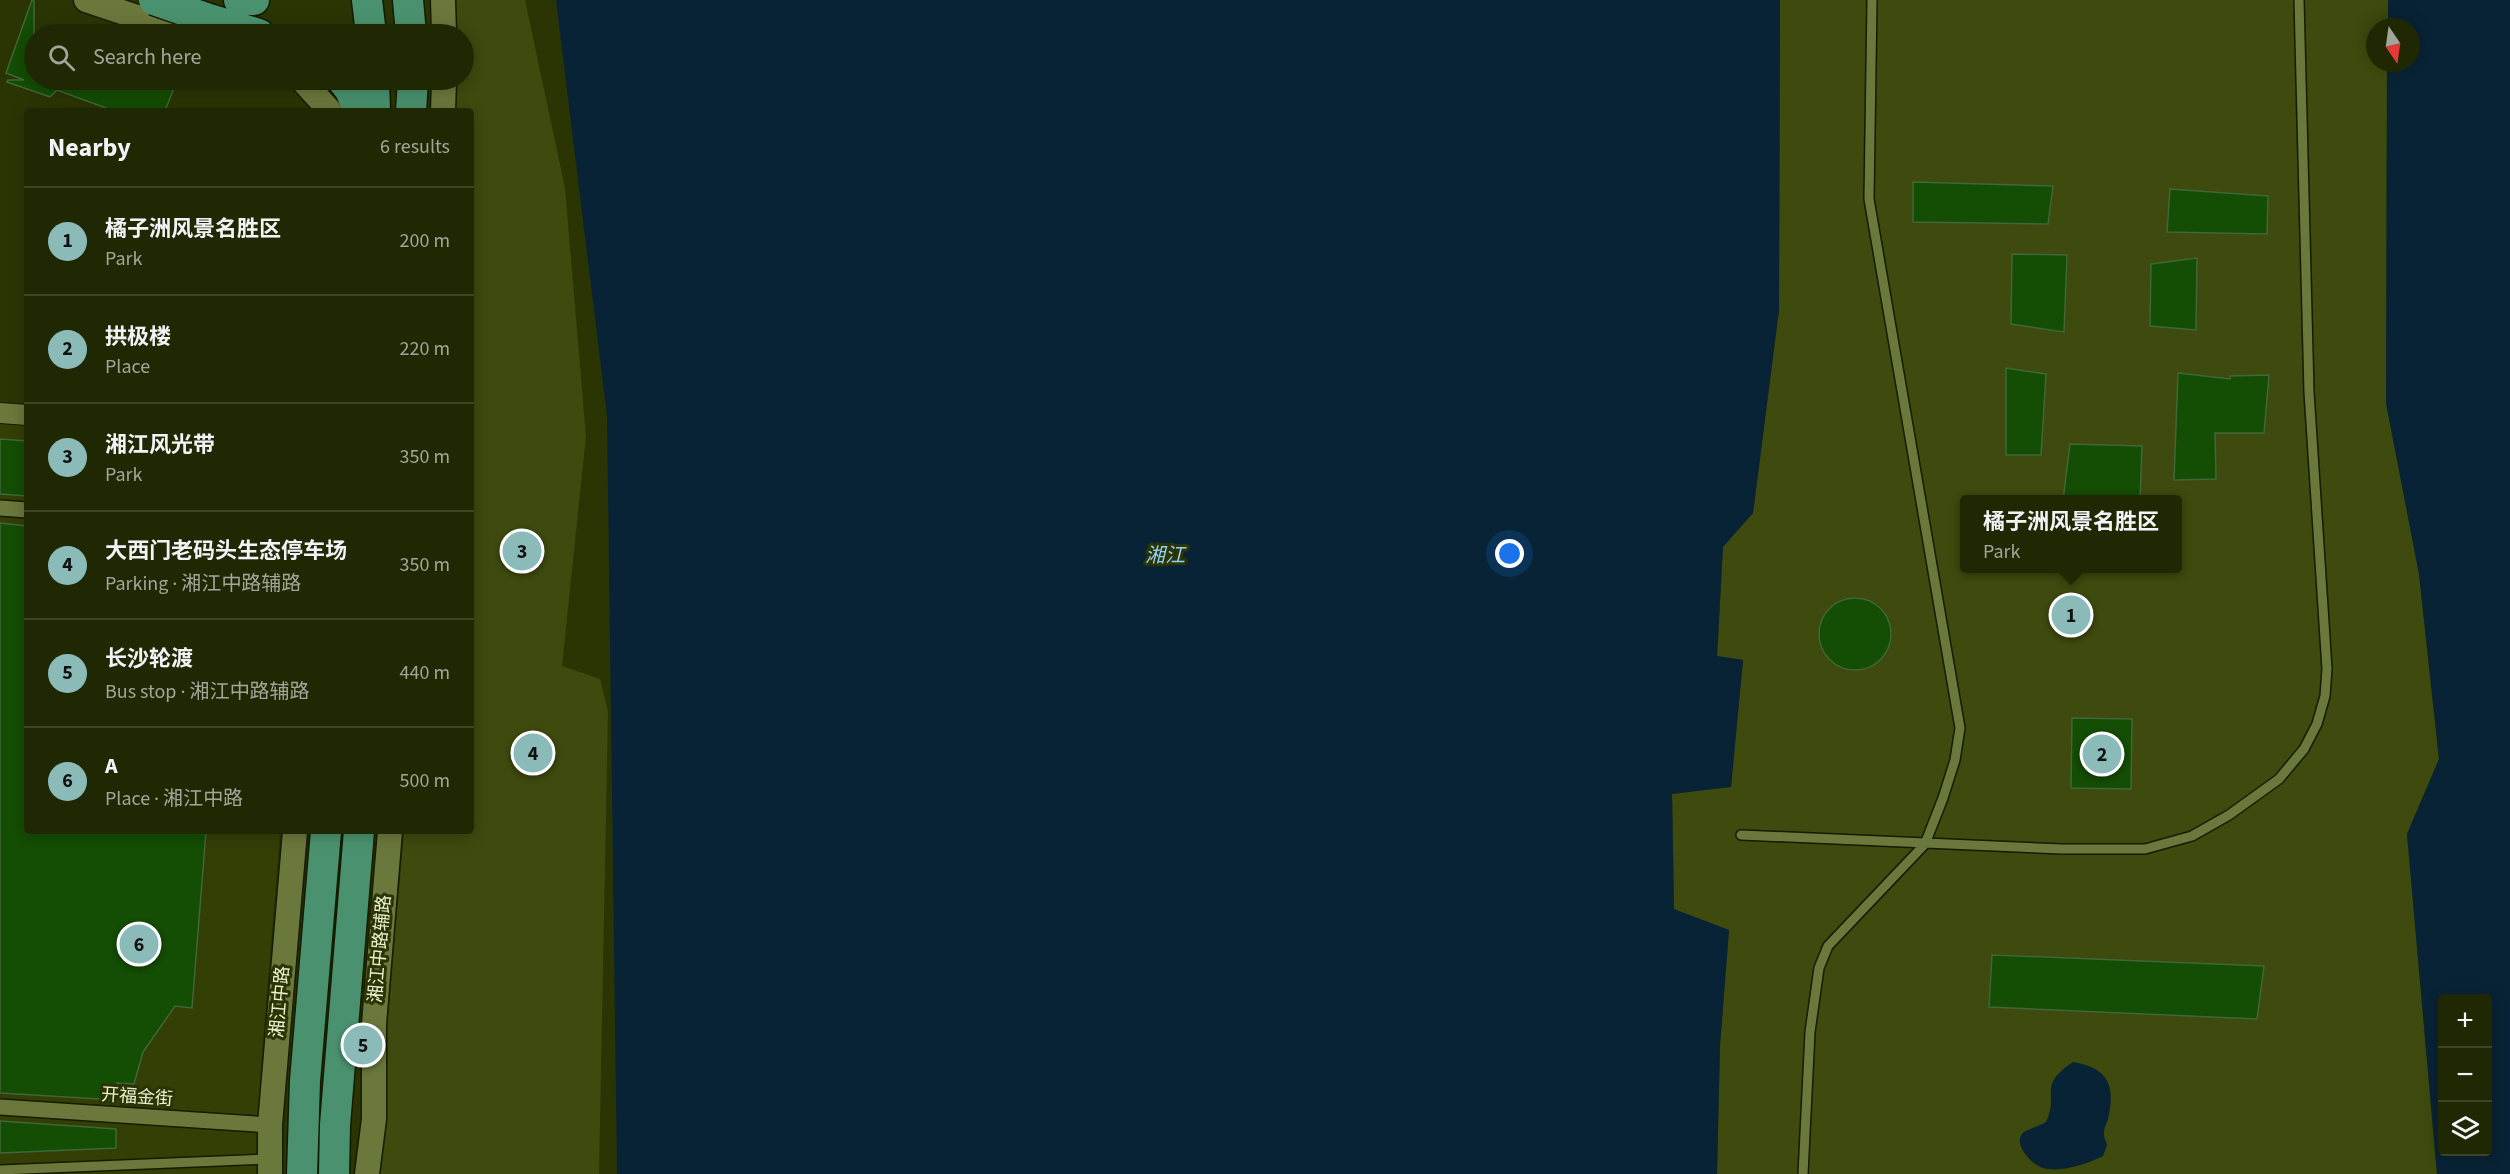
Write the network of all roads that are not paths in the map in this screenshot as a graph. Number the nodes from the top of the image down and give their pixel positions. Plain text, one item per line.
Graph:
1 (86, 0) edge
2 (154, 0) edge
3 (239, 0) edge
4 (254, 0) edge
5 (367, 0) edge
6 (408, 0) edge
7 (443, 0) edge
8 (1872, 0) edge
9 (2299, 0) edge
10 (194, 21) edge
11 (209, 24) edge
12 (370, 24) edge
13 (410, 24) edge
14 (444, 24) edge
15 (311, 90) edge
16 (350, 90) edge
17 (374, 90) edge
18 (412, 90) edge
19 (444, 90) edge
20 (327, 108) edge
21 (358, 108) edge
22 (375, 108) edge
23 (411, 108) edge
24 (443, 108) edge
25 (0, 412) edge
26 (24, 414) edge
27 (0, 508) edge
28 (24, 510) edge
29 (295, 834) edge
30 (326, 834) edge
31 (359, 834) edge
32 (390, 834) edge
33 (1741, 835) dead end
34 (1925, 844) junction
35 (0, 1107) edge
36 (270, 1125) junction
37 (270, 1167) edge
38 (0, 1170) edge
39 (302, 1174) edge
40 (334, 1174) edge
41 (367, 1174) edge
42 (1803, 1174) edge

1 - 10 street
2 - 10 main road, bridge
3 - 4 main road
5 - 12 main road
6 - 13 main road
7 - 14 street
8 - 34 lane
9 - 34 lane
10 - 11 main road
15 - 20 street
16 - 21 main road
17 - 22 main road
18 - 23 main road
19 - 24 street
25 - 26 street
27 - 28 street
29 - 36 street, 湘江中路
30 - 39 main road, 湘江中路
31 - 40 main road
32 - 41 street, 湘江中路辅路
33 - 34 lane
34 - 42 lane
35 - 36 street, 开福金街
36 - 37 street, 湘江中路
37 - 38 lane

